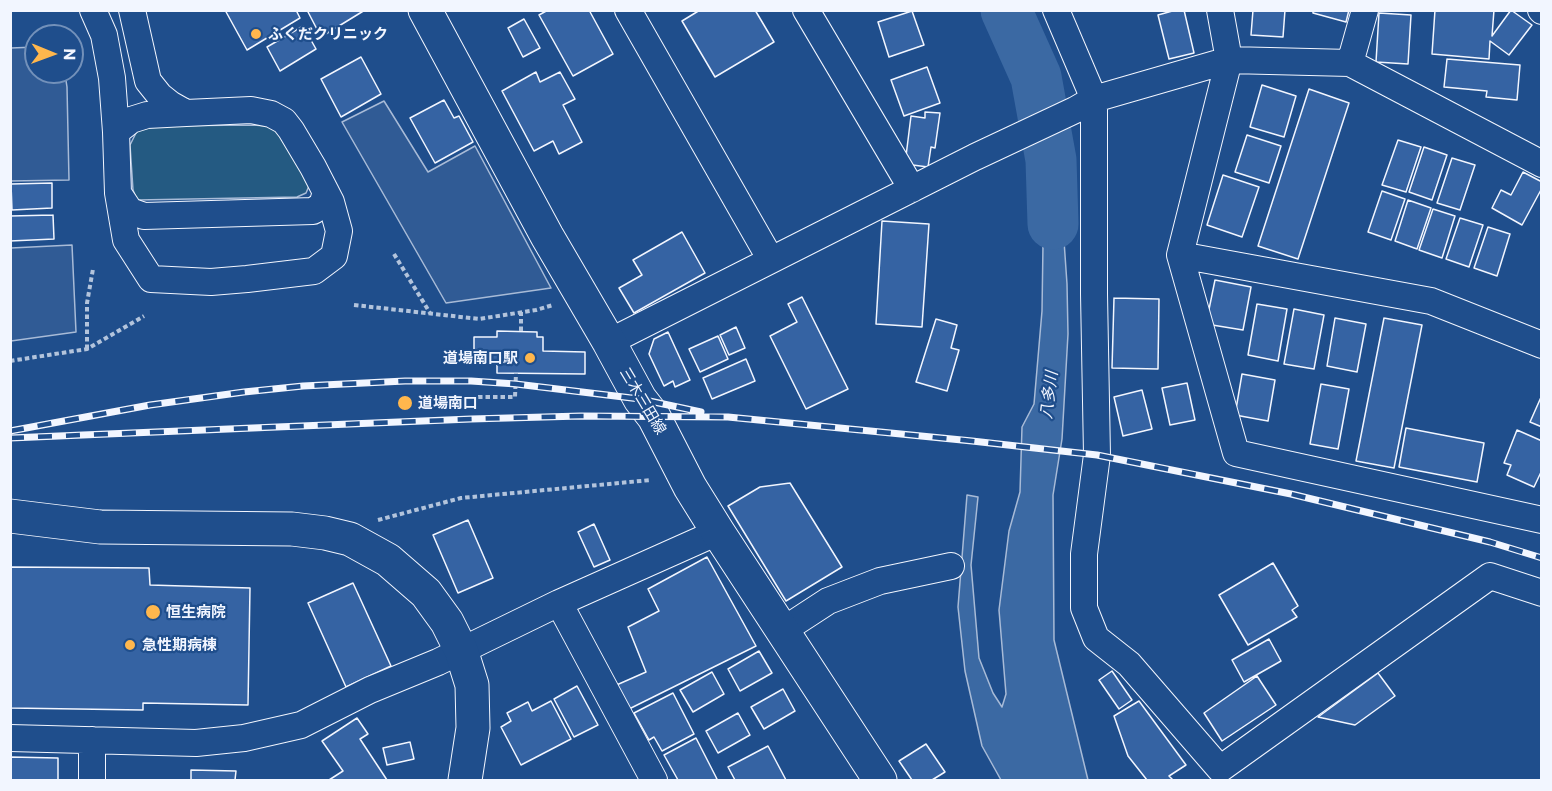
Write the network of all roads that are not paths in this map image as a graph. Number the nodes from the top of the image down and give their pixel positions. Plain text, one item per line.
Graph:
1 (93, 10) edge
2 (132, 10) edge
3 (425, 10) edge
4 (628, 10) edge
5 (806, 10) edge
6 (1056, 10) edge
7 (1220, 10) edge
8 (1365, 10) edge
9 (1229, 60) junction
10 (1350, 63) junction
11 (1085, 105) junction
12 (186, 113) junction
13 (116, 132) junction
14 (1542, 164) edge
15 (912, 189) junction
16 (326, 192) junction
17 (117, 193) junction
18 (1180, 255) junction
19 (771, 260) junction
20 (609, 342) junction
21 (1542, 345) edge
22 (10, 516) edge
23 (1542, 520) edge
24 (718, 532) junction
25 (951, 566) dead end
26 (1542, 592) edge
27 (559, 603) junction
28 (782, 631) junction
29 (462, 650) junction
30 (10, 738) edge
31 (93, 740) junction
32 (1226, 775) edge
33 (92, 780) edge
34 (465, 780) edge
35 (654, 780) edge
36 (880, 780) edge

1 - 13 street
2 - 12 street
3 - 20 main road, 三木三田線
4 - 19 street
5 - 15 street
6 - 11 street
7 - 9 street
8 - 10 street
9 - 10 street
9 - 11 street
9 - 18 street
10 - 14 street
11 - 15 street
11 - 32 street
12 - 13 street
12 - 16 street
13 - 17 street
15 - 19 street
16 - 17 street
16 - 17 street
18 - 21 street
18 - 23 street
19 - 20 street
20 - 24 main road, 三木三田線
22 - 29 main road
24 - 27 street
24 - 28 main road, 三木三田線
25 - 28 street
26 - 32 street
27 - 29 street
27 - 35 street
28 - 36 main road, 三木三田線
29 - 31 street
29 - 34 main road
30 - 31 street
31 - 33 street

